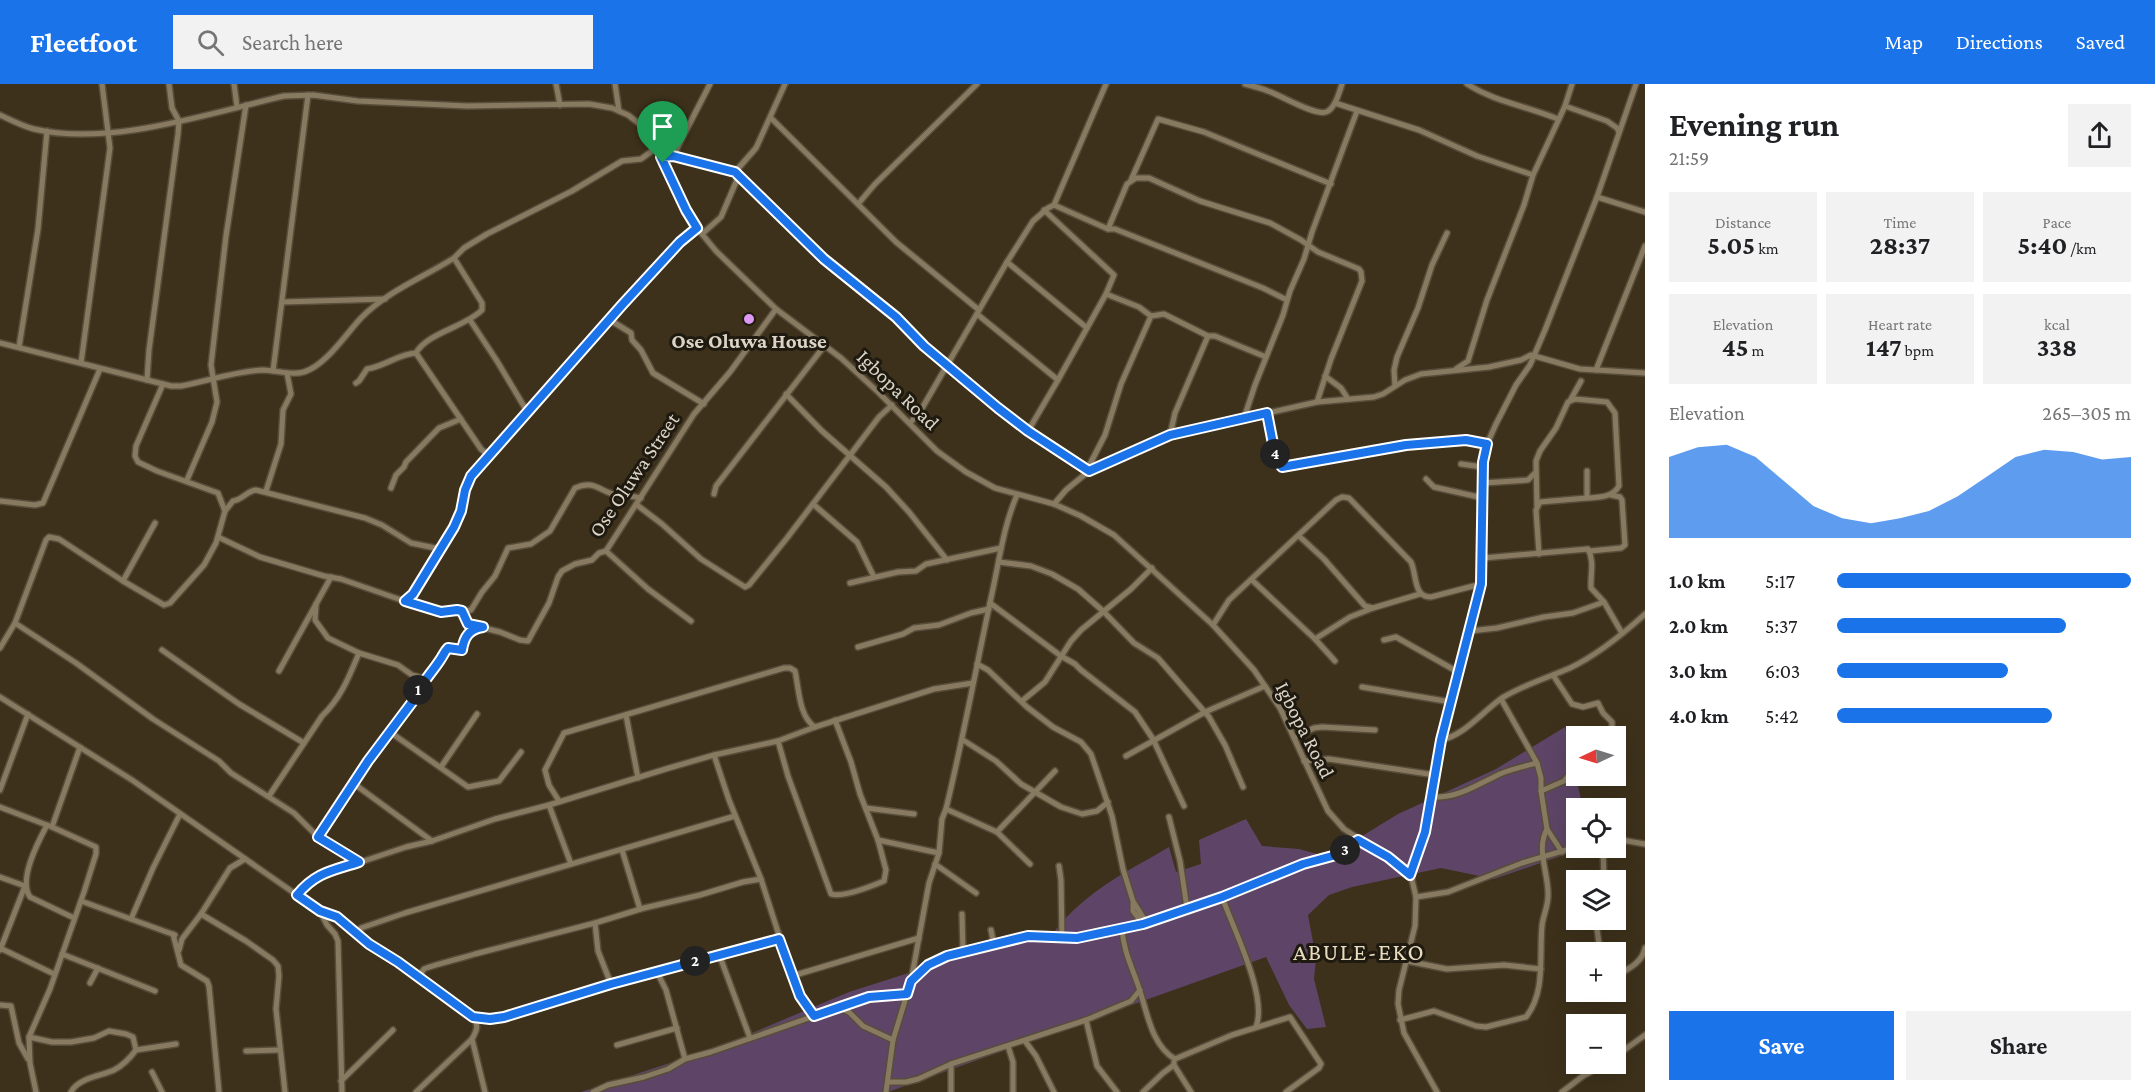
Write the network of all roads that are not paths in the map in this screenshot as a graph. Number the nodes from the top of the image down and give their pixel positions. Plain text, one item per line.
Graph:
1 (102, 84) edge
2 (169, 84) edge
3 (234, 84) edge
4 (556, 84) edge
5 (615, 84) edge
6 (710, 84) edge
7 (785, 84) edge
8 (977, 84) edge
9 (1106, 84) edge
10 (1245, 84) edge
11 (1342, 84) edge
12 (1467, 84) edge
13 (1572, 84) edge
14 (1636, 84) edge
15 (308, 95) junction
16 (1335, 103) junction
17 (246, 105) junction
18 (560, 105) junction
19 (1565, 106) junction
20 (237, 107) junction
21 (619, 111) junction
22 (1357, 111) junction
23 (0, 115) edge
24 (771, 118) junction
25 (1558, 119) junction
26 (178, 121) junction
27 (47, 131) junction
28 (109, 133) junction
29 (1620, 134) junction
30 (656, 148) junction
31 (673, 156) junction
32 (661, 157) junction
33 (737, 174) junction
34 (1533, 175) junction
35 (1131, 180) junction
36 (1331, 184) junction
37 (1597, 197) junction
38 (858, 204) junction
39 (1054, 205) junction
40 (1044, 210) junction
41 (1645, 212) edge
42 (697, 228) junction
43 (1108, 229) junction
44 (1447, 233) dead end
45 (702, 234) junction
46 (1309, 245) junction
47 (1645, 246) edge
48 (454, 258) junction
49 (1007, 262) junction
50 (1106, 294) junction
51 (386, 299) junction
52 (1287, 300) junction
53 (282, 302) junction
54 (776, 309) junction
55 (978, 312) junction
56 (1151, 316) junction
57 (470, 320) junction
58 (610, 320) junction
59 (1088, 327) junction
60 (1208, 336) junction
61 (1, 345) edge
62 (825, 345) junction
63 (19, 347) junction
64 (416, 353) junction
65 (1534, 355) junction
66 (1266, 357) junction
67 (1521, 360) junction
68 (81, 363) junction
69 (948, 365) junction
70 (1530, 365) junction
71 (100, 369) junction
72 (1454, 370) junction
73 (1596, 370) junction
74 (273, 371) junction
75 (287, 373) junction
76 (1645, 373) edge
77 (1325, 376) junction
78 (147, 380) junction
79 (213, 380) junction
80 (1058, 380) junction
81 (1581, 381) dead end
82 (356, 383) dead end
83 (163, 384) junction
84 (1395, 386) junction
85 (786, 394) junction
86 (1348, 399) junction
87 (1571, 399) junction
88 (1317, 402) junction
89 (704, 404) junction
90 (892, 405) junction
91 (528, 413) junction
92 (1267, 413) junction
93 (1247, 416) junction
94 (461, 419) junction
95 (910, 423) junction
96 (1028, 431) junction
97 (1170, 435) junction
98 (1487, 444) junction
99 (850, 454) junction
100 (488, 455) junction
101 (1461, 464) dead end
102 (1483, 467) junction
103 (1089, 471) junction
104 (1587, 471) dead end
105 (1536, 472) junction
106 (1426, 479) dead end
107 (187, 480) junction
108 (1528, 480) junction
109 (1483, 483) junction
110 (391, 488) dead end
111 (1536, 488) junction
112 (266, 491) junction
113 (714, 494) dead end
114 (1017, 495) junction
115 (1610, 495) junction
116 (641, 498) junction
117 (1483, 498) junction
118 (1587, 498) junction
119 (0, 501) edge
120 (813, 504) junction
121 (1054, 504) junction
122 (637, 505) junction
123 (1537, 506) junction
124 (225, 511) junction
125 (155, 523) dead end
126 (1299, 536) junction
127 (218, 537) junction
128 (1001, 548) junction
129 (440, 549) junction
130 (606, 551) junction
131 (1590, 551) junction
132 (1539, 554) junction
133 (1483, 558) junction
134 (947, 560) junction
135 (999, 562) junction
136 (1152, 568) junction
137 (331, 577) junction
138 (874, 578) junction
139 (1252, 580) junction
140 (123, 581) junction
141 (850, 584) dead end
142 (1481, 584) junction
143 (1420, 594) junction
144 (405, 601) junction
145 (1604, 602) junction
146 (316, 604) junction
147 (990, 606) junction
148 (1373, 608) junction
149 (462, 611) junction
150 (1103, 611) junction
151 (1645, 614) edge
152 (691, 621) dead end
153 (15, 623) junction
154 (1213, 625) junction
155 (483, 627) junction
156 (1470, 631) junction
157 (1622, 633) junction
158 (1315, 639) junction
159 (1384, 640) dead end
160 (858, 647) dead end
161 (0, 648) edge
162 (162, 650) dead end
163 (358, 653) junction
164 (1061, 656) junction
165 (1335, 661) dead end
166 (977, 664) junction
167 (279, 671) dead end
168 (1458, 672) junction
169 (1553, 675) junction
170 (426, 679) junction
171 (973, 683) junction
172 (1265, 686) junction
173 (1362, 687) dead end
174 (0, 697) edge
175 (1501, 699) junction
176 (1022, 701) junction
177 (1450, 702) junction
178 (1204, 712) junction
179 (28, 714) junction
180 (477, 714) dead end
181 (626, 715) junction
182 (835, 720) junction
183 (815, 726) junction
184 (1612, 726) edge
185 (1375, 730) dead end
186 (390, 732) junction
187 (1294, 738) junction
188 (1154, 739) junction
189 (963, 740) junction
190 (1441, 740) junction
191 (778, 741) junction
192 (304, 743) junction
193 (80, 747) junction
194 (521, 752) dead end
195 (714, 755) junction
196 (1126, 756) dead end
197 (1304, 761) junction
198 (1537, 763) junction
199 (441, 767) junction
200 (1055, 771) dead end
201 (1435, 775) junction
202 (638, 778) junction
203 (1566, 779) edge
204 (353, 783) junction
205 (1244, 787) dead end
206 (0, 790) edge
207 (1541, 791) junction
208 (1036, 792) junction
209 (269, 796) junction
210 (1432, 796) junction
211 (559, 801) junction
212 (1107, 802) junction
213 (549, 805) junction
214 (1184, 806) dead end
215 (0, 807) edge
216 (866, 808) junction
217 (946, 809) junction
218 (180, 814) junction
219 (914, 814) dead end
220 (735, 816) junction
221 (1169, 817) dead end
222 (50, 826) junction
223 (1546, 829) junction
224 (997, 832) junction
225 (318, 837) junction
226 (878, 840) junction
227 (1358, 840) junction
228 (432, 841) junction
229 (1626, 841) edge
230 (1645, 844) edge
231 (622, 850) junction
232 (1566, 851) edge
233 (1562, 852) junction
234 (939, 853) junction
235 (1543, 857) junction
236 (244, 859) junction
237 (359, 862) junction
238 (571, 864) junction
239 (935, 864) junction
240 (1030, 864) dead end
241 (1059, 866) dead end
242 (1410, 875) junction
243 (0, 877) edge
244 (761, 879) junction
245 (25, 886) junction
246 (976, 893) dead end
247 (297, 895) junction
248 (1222, 897) junction
249 (1416, 897) junction
250 (81, 901) junction
251 (1134, 901) junction
252 (1187, 908) junction
253 (639, 909) junction
254 (320, 911) junction
255 (1133, 911) junction
256 (201, 914) junction
257 (962, 914) dead end
258 (74, 918) junction
259 (131, 918) junction
260 (595, 923) junction
261 (1144, 923) junction
262 (1130, 927) junction
263 (1122, 928) junction
264 (991, 930) dead end
265 (173, 934) junction
266 (356, 934) junction
267 (919, 938) junction
268 (182, 939) junction
269 (779, 939) junction
270 (1062, 939) junction
271 (994, 945) junction
272 (1645, 948) edge
273 (0, 949) edge
274 (178, 952) junction
275 (963, 953) junction
276 (62, 954) junction
277 (720, 954) junction
278 (1407, 961) junction
279 (98, 968) junction
280 (1541, 969) junction
281 (1626, 970) edge
282 (657, 972) junction
283 (54, 974) junction
284 (792, 976) junction
285 (420, 978) junction
286 (911, 981) junction
287 (90, 983) dead end
288 (611, 984) junction
289 (1140, 990) junction
290 (155, 991) dead end
291 (907, 994) junction
292 (0, 1005) edge
293 (838, 1008) junction
294 (814, 1016) junction
295 (473, 1017) junction
296 (1086, 1020) junction
297 (1400, 1020) junction
298 (1256, 1027) junction
299 (677, 1028) junction
300 (393, 1030) dead end
301 (1645, 1035) edge
302 (30, 1037) junction
303 (750, 1038) junction
304 (472, 1039) junction
305 (892, 1040) junction
306 (1025, 1041) junction
307 (176, 1044) dead end
308 (617, 1045) dead end
309 (1008, 1046) junction
310 (1626, 1049) edge
311 (136, 1050) junction
312 (279, 1050) junction
313 (246, 1051) dead end
314 (685, 1059) junction
315 (1174, 1062) junction
316 (30, 1063) junction
317 (951, 1064) junction
318 (152, 1072) dead end
319 (1587, 1074) edge
320 (341, 1081) junction
321 (888, 1082) junction
322 (36, 1092) edge
323 (70, 1092) edge
324 (162, 1092) edge
325 (219, 1092) edge
326 (285, 1092) edge
327 (342, 1092) edge
328 (416, 1092) edge
329 (485, 1092) edge
330 (593, 1092) edge
331 (886, 1092) edge
332 (951, 1092) edge
333 (1013, 1092) edge
334 (1054, 1092) edge
335 (1117, 1092) edge
336 (1143, 1092) edge
337 (1191, 1092) edge
338 (1286, 1092) edge
339 (1437, 1092) edge
340 (1562, 1092) edge

1 - 28 street
2 - 26 street
3 - 20 street
4 - 18 street
5 - 21 street
6 - 31 street
7 - 24 street
8 - 38 street
9 - 39 street
10 - 16 street
11 - 16 street
12 - 25 street
13 - 19 street
14 - 29 street
15 - 17 street, Igbopa Road
15 - 18 street, Igbopa Road
15 - 53 street
16 - 22 street
17 - 20 street, Igbopa Road
17 - 79 street
18 - 21 street, Igbopa Road
19 - 25 street
19 - 29 street
20 - 26 street, Igbopa Road
21 - 30 street, Igbopa Road
22 - 34 street
22 - 36 street
23 - 27 street, Igbopa Road
24 - 33 street
24 - 38 street
25 - 34 street
26 - 28 street, Igbopa Road
26 - 78 street
27 - 28 street, Igbopa Road
27 - 63 street
28 - 68 street
29 - 37 street
30 - 32 street, Igbopa Road
30 - 48 street
31 - 32 street
31 - 33 street
32 - 42 street, Igbopa Road
33 - 45 street
33 - 69 street
34 - 72 street
35 - 36 street
35 - 43 street
35 - 46 street
36 - 46 street
37 - 41 street
37 - 65 street
38 - 55 street
39 - 40 street
39 - 43 street
40 - 49 street
40 - 50 street
42 - 45 street, Igbopa Road
42 - 58 street
43 - 52 street
44 - 84 street
45 - 54 street, Igbopa Road
46 - 52 street
46 - 77 street
47 - 73 street
48 - 51 street
48 - 57 street
49 - 55 street
49 - 59 street
50 - 56 street
50 - 59 street
51 - 53 street
51 - 75 street
52 - 66 street
53 - 74 street
54 - 62 street, Igbopa Road
54 - 89 street, Ose Oluwa Street
55 - 69 street
55 - 80 street
56 - 60 street
56 - 103 street
57 - 64 street
57 - 91 street
58 - 89 street
58 - 91 street
59 - 80 street
60 - 66 street
60 - 97 street
61 - 63 street
62 - 85 street
62 - 90 street, Igbopa Road
63 - 68 street
64 - 82 street
64 - 94 street
65 - 67 street
65 - 70 street
65 - 73 street
66 - 93 street
67 - 70 street
67 - 72 street
68 - 71 street
69 - 95 street
69 - 96 street
70 - 98 street
71 - 78 street
71 - 119 street
72 - 84 street
73 - 76 street
74 - 75 street
74 - 79 street
75 - 112 street
77 - 86 street
77 - 88 street
78 - 83 street
79 - 83 street
79 - 107 street
80 - 96 street
81 - 87 street
83 - 107 street
84 - 86 street
85 - 99 street
85 - 113 street
86 - 88 street
87 - 105 street
87 - 115 street
88 - 92 street
89 - 116 street, Ose Oluwa Street
90 - 95 street, Igbopa Road
90 - 99 street
91 - 100 street
92 - 93 street
92 - 98 street
93 - 97 street
94 - 100 street
94 - 110 street
95 - 114 street, Igbopa Road
96 - 103 street
97 - 103 street
98 - 102 street
99 - 120 street
99 - 134 street
100 - 129 street
101 - 102 street
102 - 109 street
103 - 121 street
104 - 118 street
105 - 108 street
105 - 111 street
106 - 117 street
107 - 124 street
108 - 109 street
108 - 111 street
109 - 117 street
111 - 123 street
112 - 124 street
112 - 129 street
114 - 121 street, Igbopa Road
114 - 128 street
115 - 118 street
115 - 131 street
116 - 122 street, Ose Oluwa Street
116 - 149 street
117 - 133 street
118 - 123 street
120 - 122 street
120 - 138 street
121 - 136 street, Igbopa Road
122 - 130 street, Ose Oluwa Street
123 - 132 street
124 - 127 street
125 - 140 street
126 - 139 street
126 - 143 street
126 - 148 street
127 - 137 street
127 - 140 street
128 - 134 street
128 - 135 street
129 - 144 street
130 - 152 street
130 - 155 street, Ose Oluwa Street
131 - 132 street
131 - 145 street
132 - 133 street
133 - 142 street
134 - 138 street
135 - 147 street
135 - 150 street
136 - 150 street
136 - 154 street, Igbopa Road
137 - 144 street
137 - 146 street
138 - 141 street
139 - 154 street
139 - 158 street
140 - 153 street
142 - 143 street
142 - 156 street
143 - 148 street
144 - 149 street
145 - 156 street
145 - 157 street
146 - 163 street
146 - 167 street
147 - 160 street
147 - 164 street
147 - 166 street
148 - 158 street
149 - 155 street
150 - 164 street
150 - 178 street
151 - 157 street
153 - 161 street
153 - 209 street
154 - 172 street, Igbopa Road
155 - 170 street
156 - 168 street
157 - 169 street
158 - 165 street
159 - 168 street
162 - 192 street
163 - 170 street
163 - 192 street
164 - 176 street
164 - 188 street
166 - 171 street
166 - 176 street
168 - 177 street
169 - 175 street
169 - 184 street
170 - 186 street
171 - 182 street
171 - 189 street
172 - 178 street
172 - 187 street, Igbopa Road
173 - 177 street
174 - 179 street
175 - 190 street
175 - 198 street
176 - 212 street
177 - 190 street
178 - 188 street
178 - 205 street
179 - 193 street
179 - 206 street
180 - 199 street
181 - 183 street
181 - 202 street
181 - 211 street
182 - 183 street
182 - 216 street
183 - 191 street
185 - 187 street
186 - 199 street
186 - 204 street
187 - 197 street, Igbopa Road
188 - 196 street
188 - 214 street
189 - 208 street
189 - 217 street
190 - 201 street
191 - 195 street
191 - 226 street
192 - 209 street
193 - 218 street
193 - 222 street
194 - 199 street
195 - 202 street
195 - 220 street
197 - 201 street
197 - 227 street, Igbopa Road
198 - 207 street
198 - 210 street
200 - 208 street
201 - 210 street
202 - 211 street
203 - 207 street
204 - 225 street
204 - 228 street
207 - 223 street
208 - 212 street
208 - 224 street
209 - 225 street
210 - 242 street
211 - 213 street
212 - 251 street
213 - 228 street
213 - 238 street
215 - 222 street
216 - 219 street
216 - 226 street
217 - 224 street
217 - 234 street
218 - 236 street
218 - 259 street
220 - 231 street
220 - 244 street
221 - 252 street
222 - 245 street
222 - 250 street
223 - 233 street
223 - 235 street
224 - 240 street
225 - 237 street
226 - 234 street
227 - 242 street, Igbopa Road
227 - 248 street
228 - 237 street
229 - 230 street
231 - 238 street
231 - 253 street
232 - 233 street
233 - 235 street
234 - 239 street
235 - 249 street
235 - 280 street
236 - 247 street
236 - 256 street
237 - 247 street
238 - 266 street
239 - 246 street
239 - 267 street
241 - 270 street
242 - 249 street
243 - 245 street
244 - 253 street
244 - 269 street
245 - 258 street
245 - 273 street
247 - 254 street
248 - 252 street
248 - 298 street
249 - 278 street
250 - 258 street
250 - 259 street
251 - 255 street
251 - 261 street
252 - 261 street
253 - 260 street
254 - 266 street
254 - 320 street
255 - 261 street
255 - 262 street
256 - 268 street
256 - 312 street
257 - 275 street
258 - 276 street
259 - 265 street
260 - 285 street
260 - 288 street
261 - 262 street
262 - 263 street
263 - 270 street
263 - 289 street
264 - 271 street
265 - 268 street
265 - 274 street
266 - 285 street
267 - 284 street
267 - 286 street
268 - 274 street
269 - 277 street
269 - 284 street
270 - 271 street
271 - 275 street
272 - 281 street
273 - 283 street
274 - 325 street
275 - 286 street
276 - 279 street
276 - 283 street
277 - 282 street
277 - 303 street
278 - 280 street
278 - 297 street
279 - 287 street
279 - 290 street
280 - 297 street
282 - 288 street
282 - 299 street
283 - 302 street
284 - 294 street
285 - 295 street
286 - 291 street
288 - 295 street
289 - 296 street
289 - 315 street
291 - 293 street
291 - 305 street
292 - 316 street
293 - 294 street
293 - 305 street
294 - 303 street
295 - 304 street
296 - 306 street
296 - 335 street
297 - 339 street
298 - 315 street
298 - 338 street
299 - 308 street
299 - 314 street
300 - 320 street
301 - 310 street
302 - 311 street
302 - 316 street
303 - 314 street
304 - 328 street
304 - 329 street
305 - 321 street
306 - 309 street
306 - 334 street
307 - 311 street
309 - 317 street
309 - 333 street
311 - 323 street
312 - 313 street
312 - 326 street
314 - 330 street
315 - 336 street
315 - 337 street
316 - 322 street
317 - 321 street
317 - 332 street
318 - 324 street
319 - 340 street
320 - 327 street
321 - 331 street

